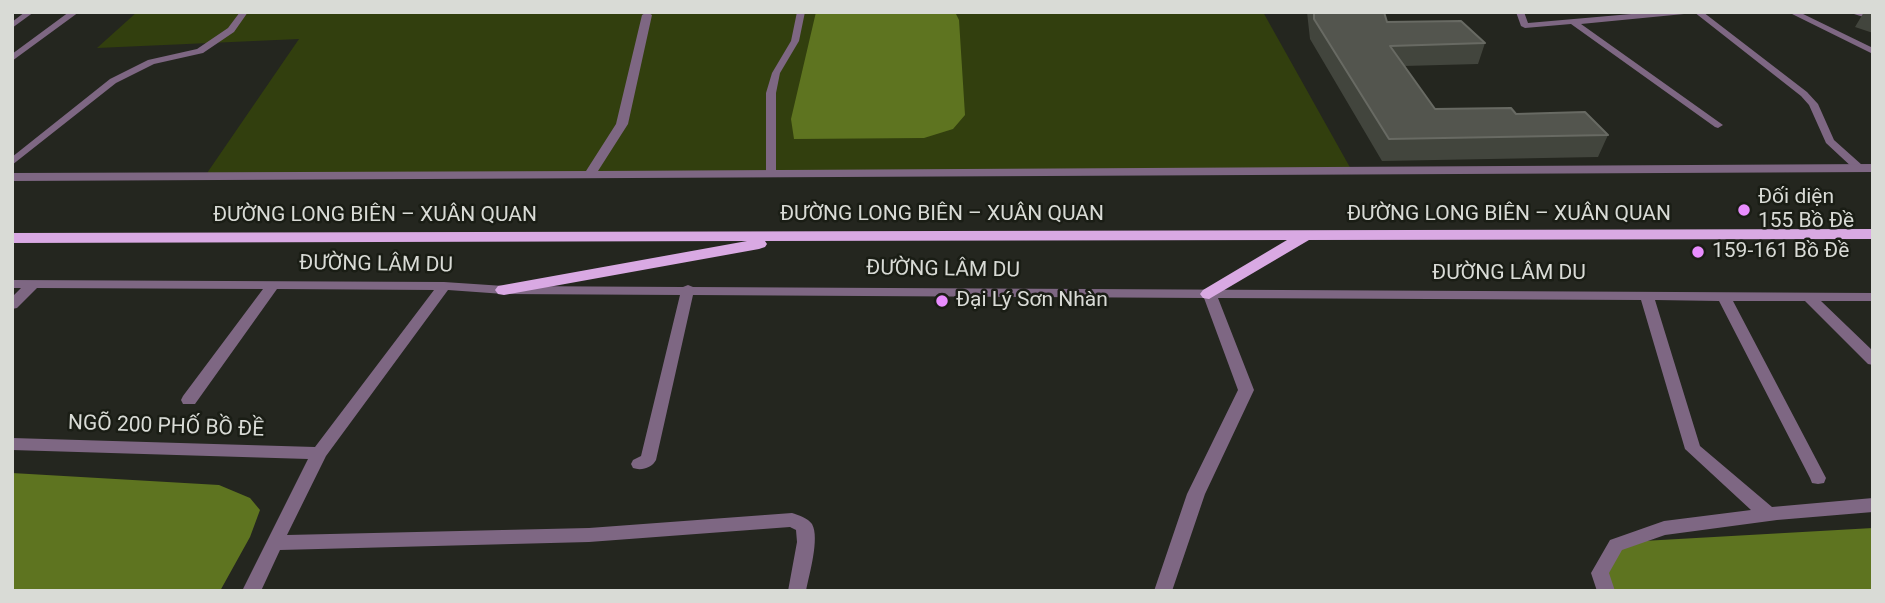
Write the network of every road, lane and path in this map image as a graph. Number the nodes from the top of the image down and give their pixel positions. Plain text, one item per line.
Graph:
1 (30, 12) edge
2 (75, 12) edge
3 (244, 12) edge
4 (800, 12) edge
5 (1520, 12) edge
6 (1684, 12) edge
7 (1698, 12) edge
8 (1792, 12) edge
9 (1857, 12) edge
10 (647, 15) dead end
11 (1619, 15) edge
12 (1873, 17) edge
13 (1573, 22) junction
14 (12, 26) edge
15 (1843, 37) junction
16 (1873, 41) edge
17 (1873, 51) edge
18 (12, 58) edge
19 (1718, 125) dead end
20 (12, 162) edge
21 (1858, 167) junction
22 (1873, 168) edge
23 (771, 174) junction
24 (589, 175) junction
25 (12, 177) edge
26 (1873, 234) edge
27 (806, 236) junction
28 (1304, 237) junction
29 (12, 239) edge
30 (12, 284) edge
31 (34, 284) junction
32 (273, 285) junction
33 (444, 286) junction
34 (688, 289) junction
35 (504, 290) junction
36 (1209, 294) junction
37 (1646, 295) junction
38 (1724, 296) junction
39 (1808, 296) junction
40 (1873, 297) edge
41 (12, 305) edge
42 (1873, 360) edge
43 (189, 400) dead end
44 (12, 444) edge
45 (319, 453) junction
46 (639, 464) dead end
47 (1818, 478) dead end
48 (1873, 506) edge
49 (1768, 514) junction
50 (275, 543) junction
51 (251, 591) edge
52 (797, 591) edge
53 (1163, 591) edge
54 (1606, 591) edge

1 - 14 lane
2 - 18 lane
3 - 20 lane
4 - 23 lane
5 - 13 lane
6 - 11 lane
7 - 21 lane
8 - 15 lane
9 - 12 street
10 - 24 street
11 - 13 lane
13 - 19 lane
15 - 16 lane
15 - 17 lane
21 - 22 street
21 - 23 street
23 - 24 street
24 - 25 street
26 - 28 main road, ĐƯỜNG LONG BIÊN – XUÂN QUAN
27 - 28 main road, ĐƯỜNG LONG BIÊN – XUÂN QUAN
27 - 29 main road, ĐƯỜNG LONG BIÊN – XUÂN QUAN
27 - 35 main road
28 - 36 main road
30 - 31 street, ĐƯỜNG LÂM DU
31 - 32 street, ĐƯỜNG LÂM DU
31 - 41 street
32 - 33 street, ĐƯỜNG LÂM DU
32 - 43 street
33 - 35 street, ĐƯỜNG LÂM DU
33 - 45 street
34 - 35 street, ĐƯỜNG LÂM DU
34 - 36 street, ĐƯỜNG LÂM DU
34 - 46 street
36 - 37 street, ĐƯỜNG LÂM DU
36 - 53 street
37 - 38 street, ĐƯỜNG LÂM DU
37 - 49 street
38 - 39 street, ĐƯỜNG LÂM DU
38 - 47 street
39 - 40 street, ĐƯỜNG LÂM DU
39 - 42 street
44 - 45 street, NGÕ 200 PHỐ BỒ ĐỀ
45 - 50 street
48 - 49 street
49 - 54 street
50 - 51 street
50 - 52 street

